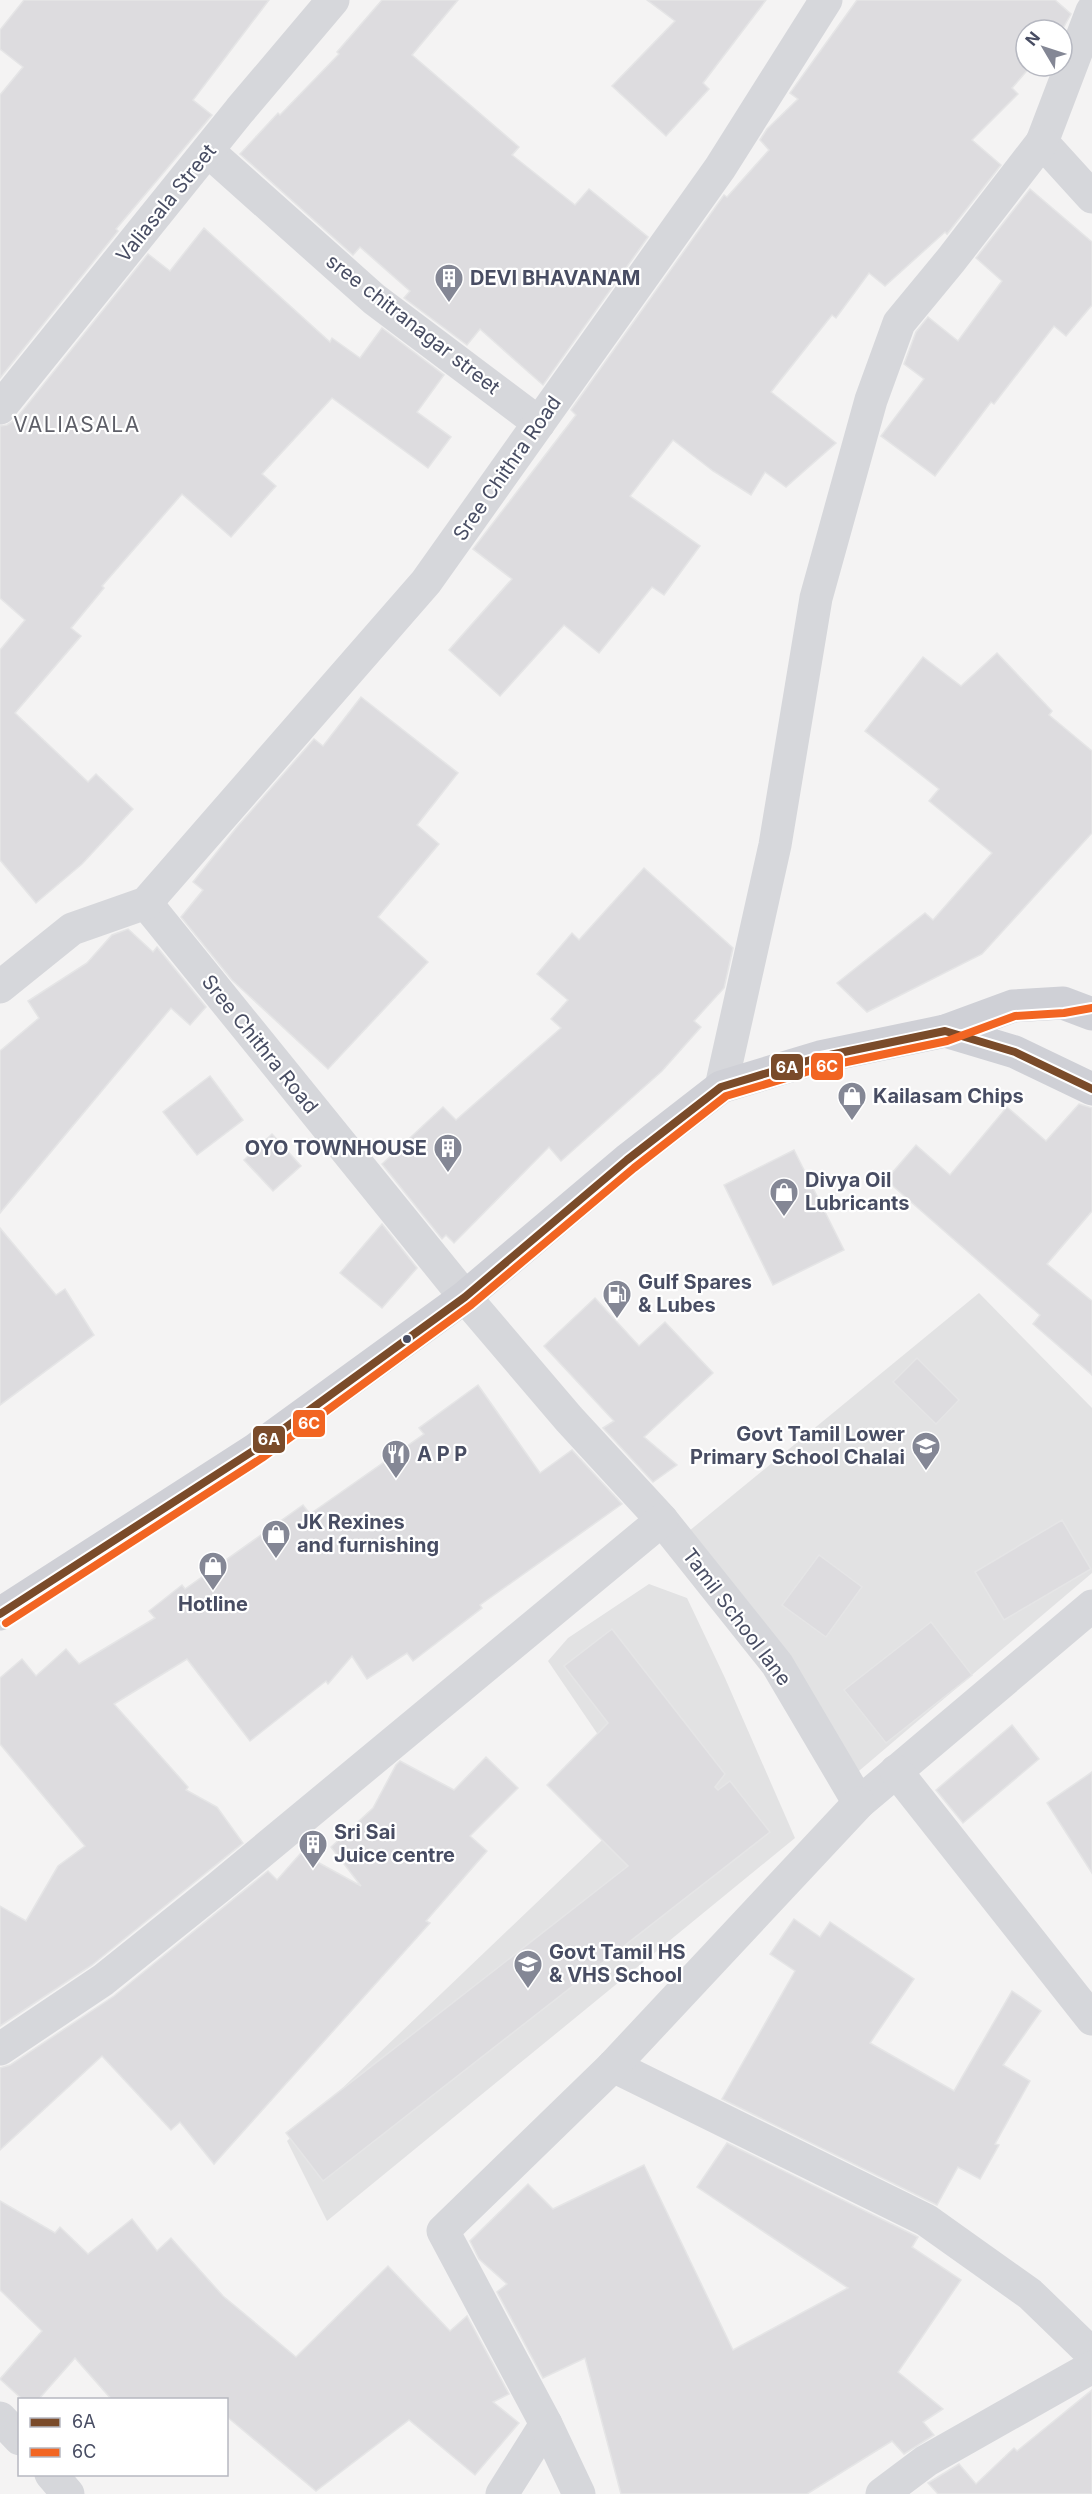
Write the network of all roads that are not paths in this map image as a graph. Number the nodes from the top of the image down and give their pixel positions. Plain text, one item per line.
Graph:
1 (333, 0) edge
2 (826, 0) edge
3 (1092, 11) edge
4 (1042, 142) junction
5 (208, 151) junction
6 (1092, 197) edge
7 (0, 408) edge
8 (539, 423) junction
9 (146, 903) junction
10 (0, 987) edge
11 (1082, 1005) edge
12 (945, 1031) junction
13 (721, 1088) junction
14 (1092, 1089) edge
15 (465, 1297) junction
16 (662, 1520) junction
17 (1092, 1606) edge
18 (0, 1614) edge
19 (896, 1771) junction
20 (859, 1803) junction
21 (1092, 2019) edge
22 (0, 2049) edge
23 (613, 2066) junction
24 (1092, 2354) edge
25 (1092, 2367) edge
26 (0, 2418) edge
27 (546, 2424) junction
28 (18, 2437) edge
29 (52, 2476) edge
30 (68, 2494) edge
31 (502, 2494) edge
32 (579, 2494) edge
33 (882, 2494) edge

1 - 5 street, Valiasala Street
2 - 8 street, Sree Chithra Road
3 - 4 street
4 - 6 street
4 - 13 street
5 - 7 street, Valiasala Street
5 - 8 street, sree chitranagar street
8 - 9 street, Sree Chithra Road
9 - 10 street, Sree Chithra Road
9 - 15 street, Sree Chithra Road
11 - 12 main road
12 - 13 main road
12 - 14 main road
13 - 15 main road
15 - 16 street, Tamil School lane
15 - 18 main road
16 - 20 street, Tamil School lane
16 - 22 street
17 - 19 street
19 - 20 street
19 - 21 street
20 - 23 street
23 - 24 street
23 - 27 street
25 - 33 street
26 - 28 street
27 - 31 street
27 - 32 street
29 - 30 street

